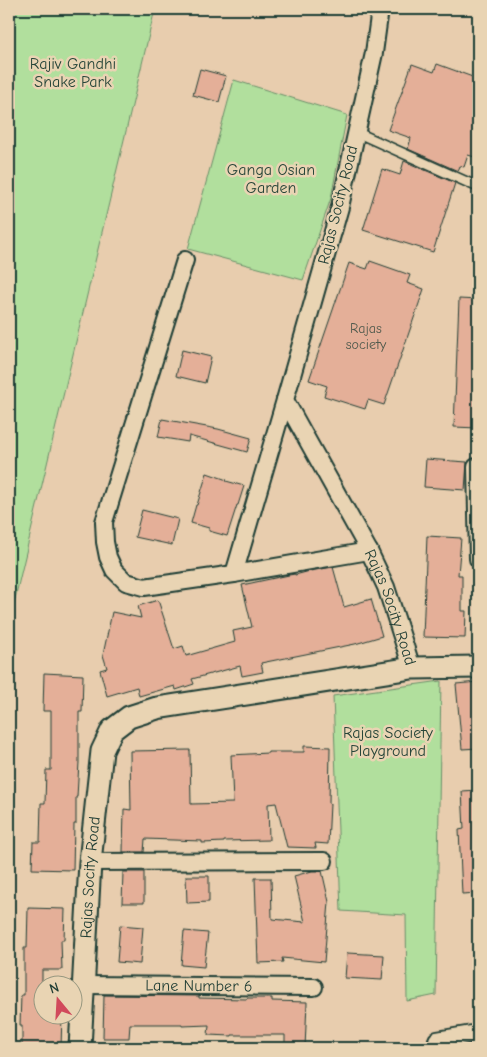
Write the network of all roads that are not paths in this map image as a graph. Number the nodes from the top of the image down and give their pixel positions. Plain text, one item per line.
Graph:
1 (380, 9) edge
2 (356, 132) junction
3 (478, 187) edge
4 (185, 260) dead end
5 (285, 400) junction
6 (476, 467) dead end
7 (369, 550) junction
8 (478, 559) edge
9 (234, 574) junction
10 (478, 667) edge
11 (412, 668) junction
12 (324, 860) dead end
13 (90, 862) junction
14 (83, 985) junction
15 (314, 987) dead end
16 (478, 1033) edge
17 (437, 1040) dead end
18 (80, 1048) edge

1 - 2 street, Rajas Socity Road
2 - 3 lane
2 - 5 street, Rajas Socity Road
4 - 9 street
5 - 7 street, Rajas Socity Road
5 - 9 street
6 - 8 street
7 - 9 street
7 - 11 street, Rajas Socity Road
10 - 11 street
11 - 13 street, Rajas Socity Road
12 - 13 street
13 - 14 street, Rajas Socity Road
14 - 15 street, Lane Number 6
14 - 18 street, Rajas Socity Road
16 - 17 street

